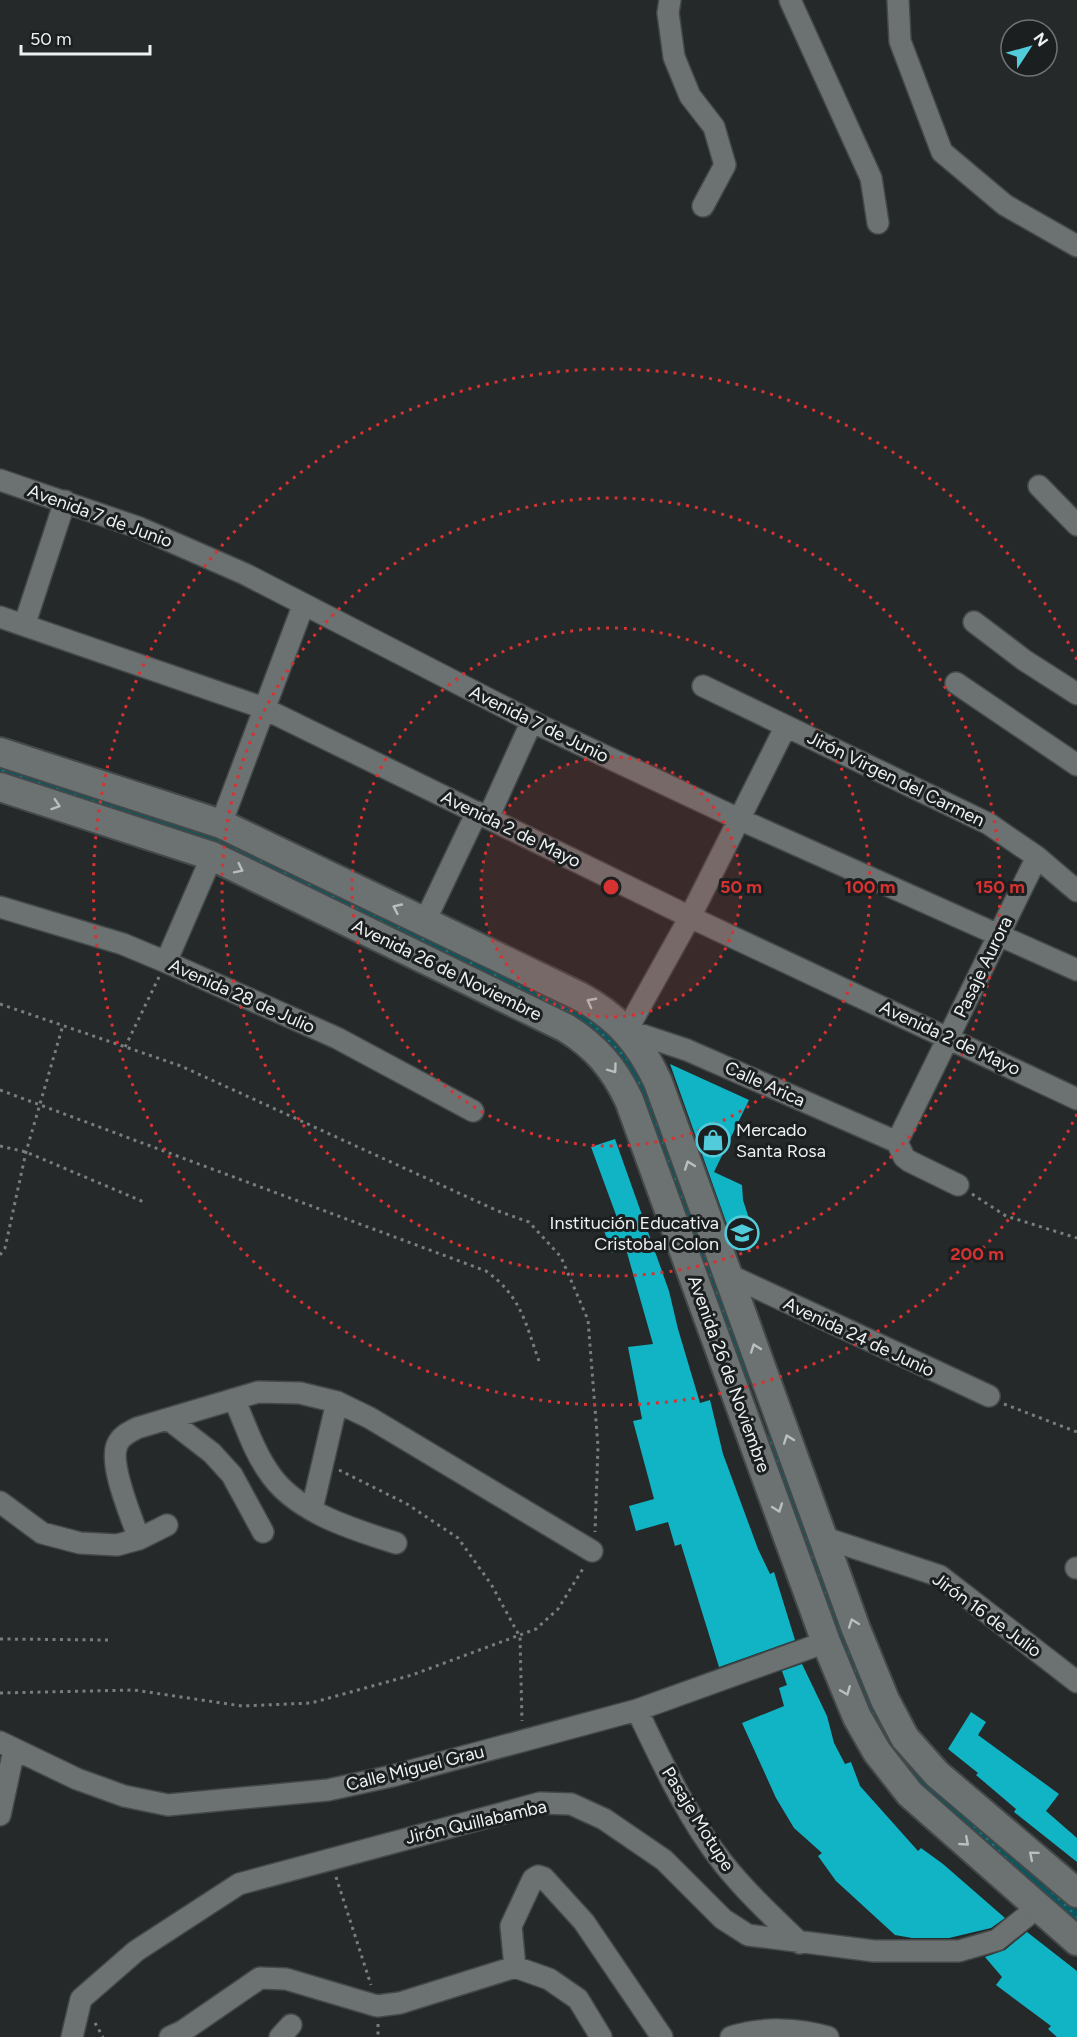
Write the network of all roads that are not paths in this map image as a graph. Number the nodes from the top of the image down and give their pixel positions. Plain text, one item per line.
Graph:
1 (670, 0) edge
2 (790, 0) edge
3 (898, 0) edge
4 (703, 206) dead end
5 (878, 223) dead end
6 (1077, 246) edge
7 (0, 480) edge
8 (1038, 486) dead end
9 (65, 501) junction
10 (1077, 525) edge
11 (303, 606) junction
12 (0, 617) edge
13 (974, 622) dead end
14 (24, 623) junction
15 (956, 683) dead end
16 (703, 686) dead end
17 (1077, 694) edge
18 (266, 709) junction
19 (532, 721) junction
20 (786, 726) junction
21 (0, 752) edge
22 (1077, 765) edge
23 (0, 787) edge
24 (483, 815) junction
25 (741, 820) junction
26 (221, 824) junction
27 (212, 856) junction
28 (1037, 856) junction
29 (1077, 891) edge
30 (0, 906) edge
31 (690, 917) junction
32 (425, 921) junction
33 (998, 936) junction
34 (166, 962) junction
35 (1077, 970) edge
36 (627, 1030) junction
37 (948, 1036) junction
38 (1077, 1099) edge
39 (473, 1111) dead end
40 (897, 1142) junction
41 (958, 1185) road end
42 (729, 1275) junction
43 (989, 1396) road end
44 (234, 1399) junction
45 (337, 1402) junction
46 (775, 1403) junction
47 (744, 1414) junction
48 (168, 1419) junction
49 (0, 1502) edge
50 (312, 1509) junction
51 (167, 1526) dead end
52 (263, 1532) dead end
53 (822, 1537) junction
54 (139, 1539) junction
55 (396, 1543) dead end
56 (592, 1551) road end
57 (826, 1642) junction
58 (1077, 1682) edge
59 (637, 1710) junction
60 (7, 1746) edge
61 (0, 1815) edge
62 (1077, 1893) edge
63 (1038, 1907) junction
64 (1077, 1941) edge
65 (800, 1942) junction
66 (515, 1967) junction
67 (72, 2037) edge
68 (170, 2037) edge
69 (601, 2037) edge
70 (662, 2037) edge
71 (731, 2037) edge
72 (828, 2037) edge

1 - 4 street
2 - 5 street
3 - 6 street
7 - 9 street, Avenida 7 de Junio
8 - 10 street
9 - 11 street, Avenida 7 de Junio
9 - 14 street
11 - 18 street
11 - 19 street, Avenida 7 de Junio
12 - 14 street, Avenida 2 de Mayo
13 - 17 street
14 - 18 street, Avenida 2 de Mayo
15 - 22 street
16 - 20 street, Jirón Virgen del Carmen
18 - 24 street, Avenida 2 de Mayo
18 - 26 street
19 - 24 street
19 - 25 street, Avenida 7 de Junio
20 - 25 street
20 - 28 street, Jirón Virgen del Carmen
21 - 26 main road, Avenida 26 de Noviembre
23 -> 27 main road, Avenida 26 de Noviembre
24 - 31 street, Avenida 2 de Mayo
24 - 32 street
25 - 31 street
25 - 33 street, Avenida 7 de Junio
32 -> 26 main road, Avenida 26 de Noviembre
27 - 34 street
27 -> 47 main road, Avenida 26 de Noviembre
28 - 29 street, Jirón Virgen del Carmen
28 - 33 street, Pasaje Aurora
30 - 34 street, Avenida 28 de Julio
31 - 36 street
31 - 37 street, Avenida 2 de Mayo
36 -> 32 main road, Avenida 26 de Noviembre
33 - 35 street, Avenida 7 de Junio
33 - 37 street, Pasaje Aurora
34 - 39 street, Avenida 28 de Julio
36 - 40 street, Calle Arica
42 -> 36 main road, Avenida 26 de Noviembre
37 - 38 street, Avenida 2 de Mayo
37 - 40 street, Pasaje Aurora
40 - 41 street, Calle Arica
42 - 43 street, Avenida 24 de Junio
46 -> 42 main road, Avenida 26 de Noviembre
44 - 45 street
44 - 48 street
44 - 50 street
45 - 50 street
45 - 56 street
46 - 47 main road
53 -> 46 main road, Avenida 26 de Noviembre
47 -> 57 main road, Avenida 26 de Noviembre
48 - 52 street
48 - 54 street
49 - 54 street
50 - 55 street
51 - 54 street
53 - 58 street, Jirón 16 de Julio
62 -> 53 main road, Avenida 26 de Noviembre
57 - 59 street, Calle Miguel Grau
57 -> 63 main road, Avenida 26 de Noviembre
59 - 60 street, Calle Miguel Grau
59 - 65 street, Pasaje Motupe
60 - 61 street
63 - 64 main road, Avenida 26 de Noviembre
63 - 65 street, Jirón Quillabamba
65 - 67 street, Jirón Quillabamba
66 - 68 street
66 - 69 street
66 - 70 street
71 - 72 street

